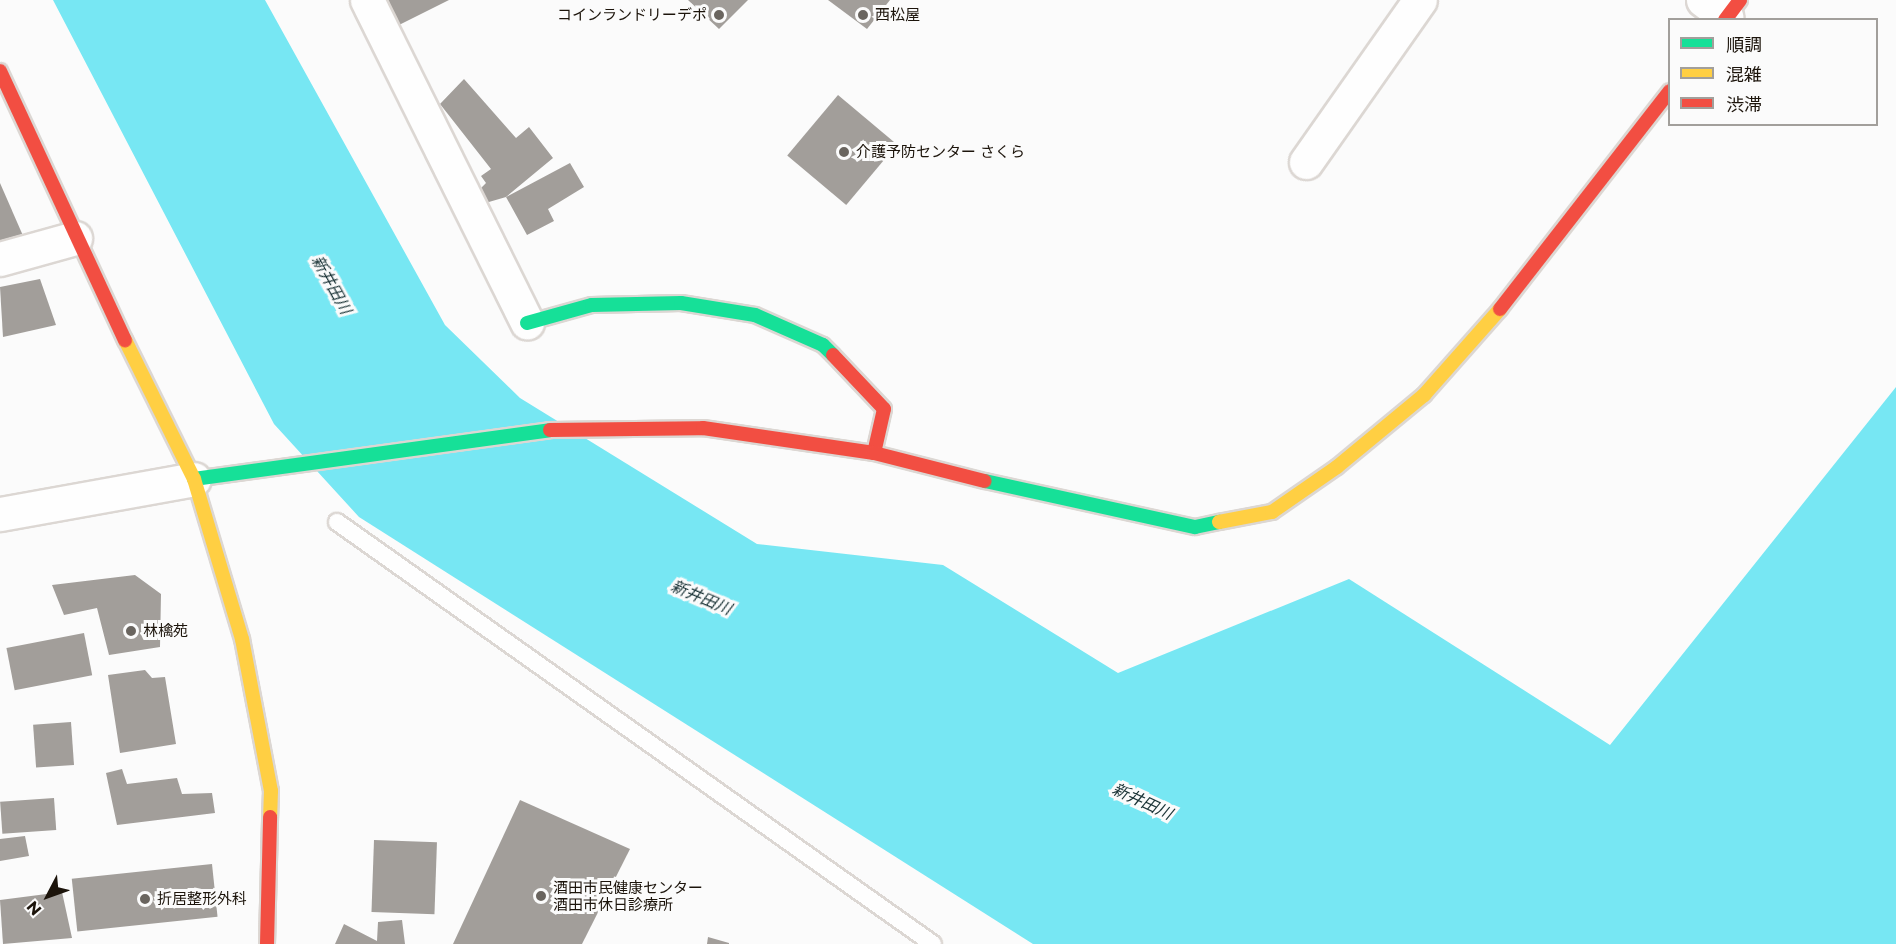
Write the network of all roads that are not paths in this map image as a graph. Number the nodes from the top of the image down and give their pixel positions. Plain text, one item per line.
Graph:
1 (368, 0) edge
2 (1420, 0) edge
3 (0, 71) edge
4 (1668, 94) edge
5 (1306, 162) dead end
6 (75, 238) junction
7 (0, 259) edge
8 (527, 323) joint
9 (874, 453) junction
10 (194, 479) junction
11 (0, 514) edge
12 (338, 522) dead end
13 (0, 530) edge
14 (267, 944) edge
15 (933, 944) edge

1 - 8 street
2 - 5 street
3 - 6 street
4 - 9 street
6 - 7 street
6 - 10 street
8 - 9 street
9 - 10 street
10 - 11 street
10 - 14 street
11 - 13 street
12 - 15 lane

